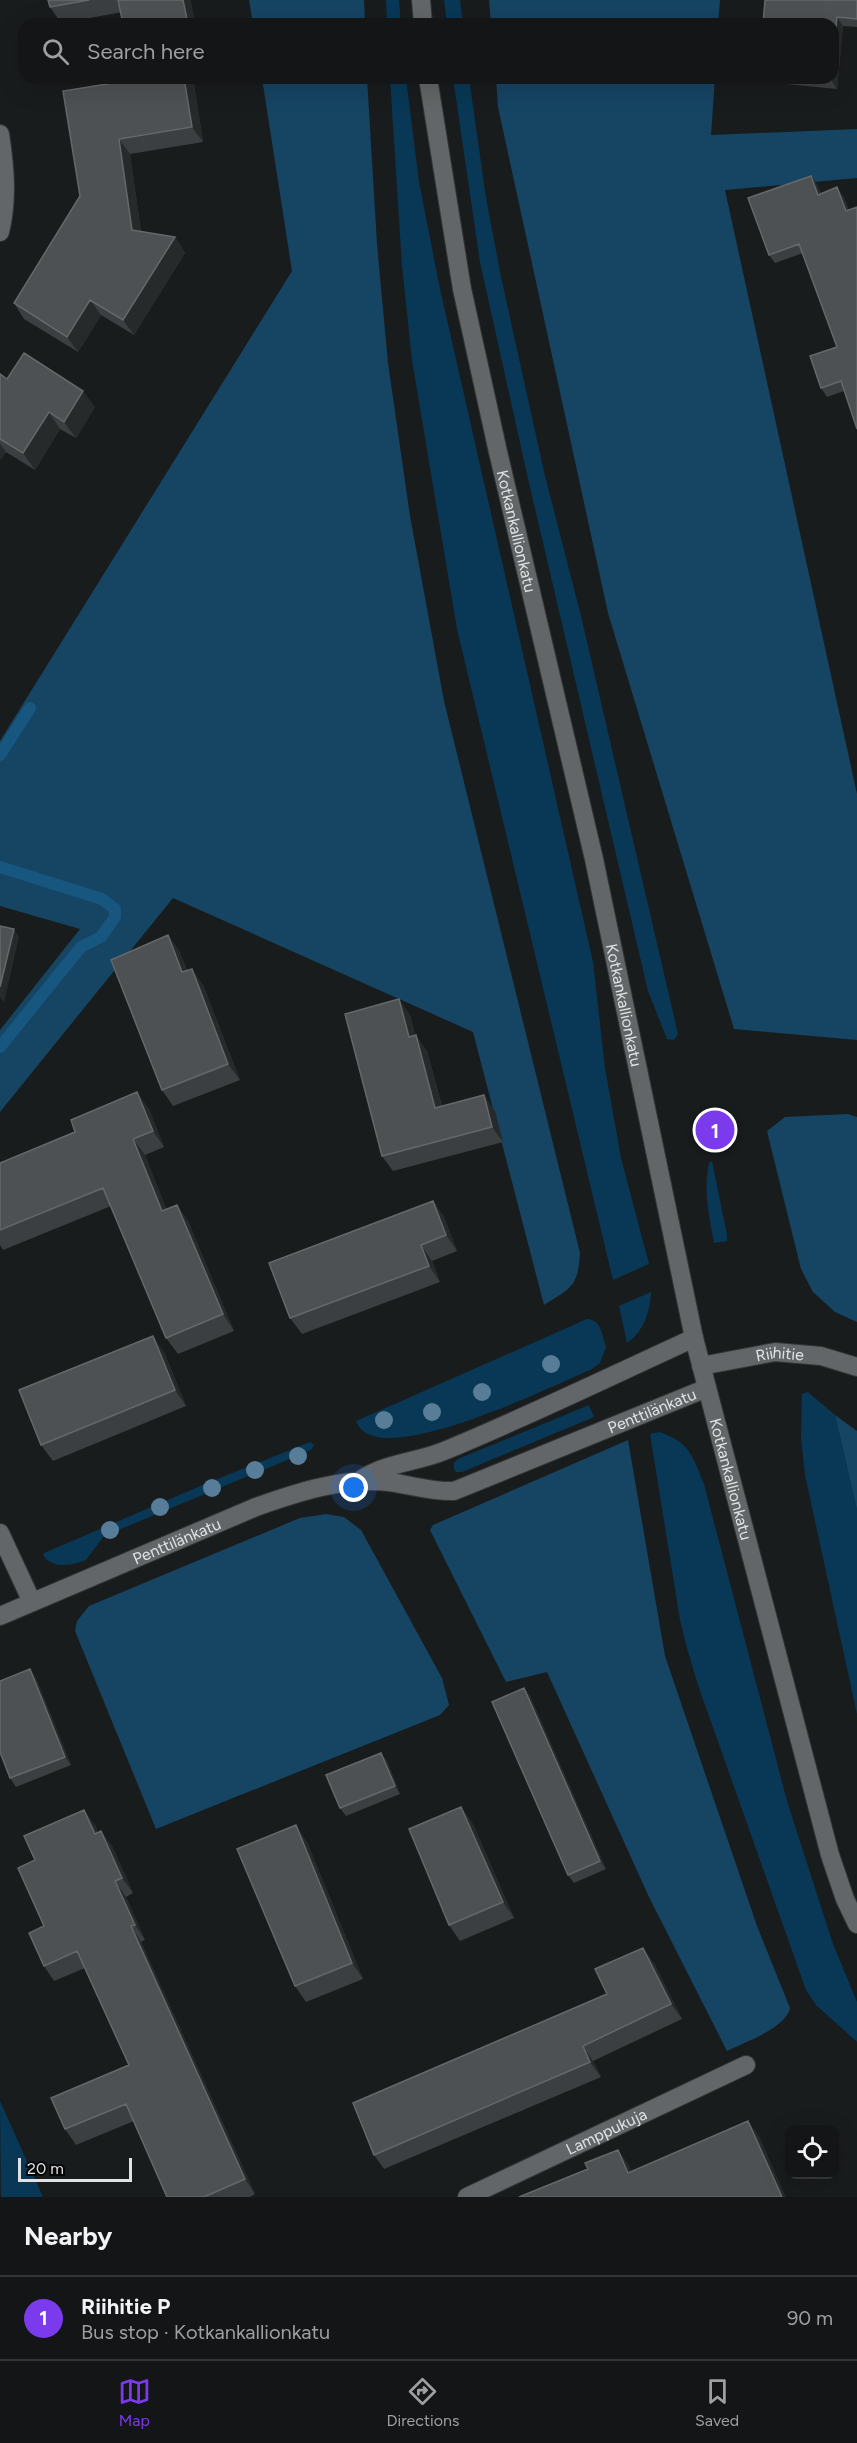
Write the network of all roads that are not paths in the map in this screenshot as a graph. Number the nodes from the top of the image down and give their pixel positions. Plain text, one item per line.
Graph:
1 (421, 0) edge
2 (422, 18) edge
3 (429, 84) edge
4 (0, 134) edge
5 (0, 232) edge
6 (694, 1338) junction
7 (701, 1366) junction
8 (857, 1367) edge
9 (707, 1388) junction
10 (357, 1482) junction
11 (0, 1533) edge
12 (32, 1602) junction
13 (0, 1616) edge
14 (857, 1924) edge
15 (746, 2065) dead end
16 (467, 2197) edge

1 - 2 street
3 - 6 street, Kotkankallionkatu
4 - 5 street
6 - 7 street, Kotkankallionkatu
6 - 10 street, Penttilänkatu
7 - 8 street, Riihitie
7 - 9 street, Kotkankallionkatu
9 - 10 street, Penttilänkatu
9 - 14 street, Kotkankallionkatu
10 - 12 street, Penttilänkatu
11 - 12 street
12 - 13 street, Penttilänkatu
15 - 16 street, Lamppukuja

